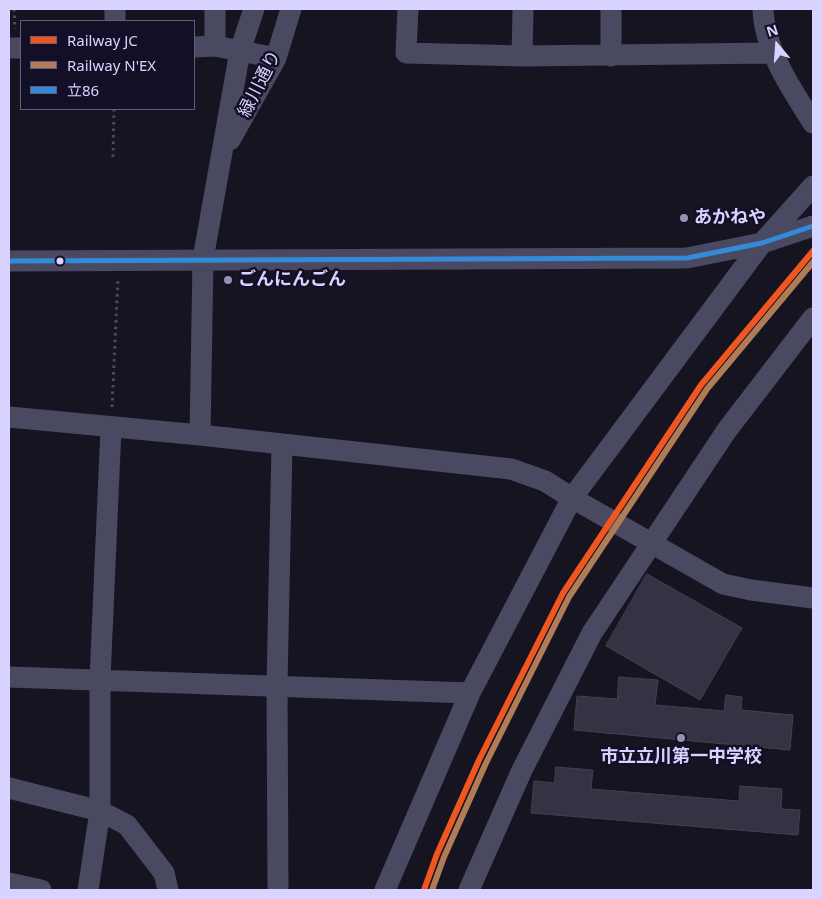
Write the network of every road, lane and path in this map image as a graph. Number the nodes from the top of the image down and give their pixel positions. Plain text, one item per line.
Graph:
1 (215, 9) edge
2 (254, 9) edge
3 (291, 9) edge
4 (408, 9) edge
5 (523, 9) edge
6 (611, 9) edge
7 (763, 9) edge
8 (216, 46) junction
9 (195, 47) edge
10 (240, 51) junction
11 (773, 53) junction
12 (522, 56) junction
13 (611, 56) junction
14 (276, 58) junction
15 (114, 110) edge
16 (813, 123) edge
17 (221, 156) junction
18 (113, 157) dead end
19 (813, 186) edge
20 (813, 226) edge
21 (762, 243) junction
22 (203, 259) junction
23 (119, 260) junction
24 (9, 261) edge
25 (813, 318) edge
26 (9, 418) edge
27 (111, 428) junction
28 (200, 435) junction
29 (282, 444) junction
30 (572, 498) junction
31 (649, 541) junction
32 (813, 598) edge
33 (9, 677) edge
34 (100, 679) junction
35 (276, 686) junction
36 (470, 693) junction
37 (9, 788) edge
38 (100, 811) junction
39 (9, 883) edge
40 (41, 890) edge
41 (88, 890) edge
42 (168, 890) edge
43 (278, 890) edge
44 (385, 890) edge
45 (469, 890) edge

1 - 8 street
2 - 10 street, 緑川通り
3 - 14 street, 緑川通り
4 - 12 street
5 - 12 street
6 - 13 street
7 - 11 street
8 - 9 street
8 - 10 street
10 - 14 street
10 - 17 street, 緑川通り
11 - 13 street
11 - 16 street
12 - 13 street
14 - 17 street, 緑川通り
15 - 18 path
17 - 22 street, 緑川通り
19 - 21 street
20 - 21 street
21 - 22 street
21 - 30 street
22 - 23 street
22 - 28 street, 緑川通り
23 - 24 street
23 - 27 path
25 - 31 street
26 - 27 street
27 - 28 street
27 - 34 street
28 - 29 street
29 - 30 street
29 - 35 street
30 - 31 street
30 - 36 street
31 - 32 street
31 - 45 street
33 - 34 street
34 - 35 street
34 - 38 street
35 - 36 street
35 - 43 street
36 - 44 street
37 - 38 street
38 - 41 street
38 - 42 street
39 - 40 street

